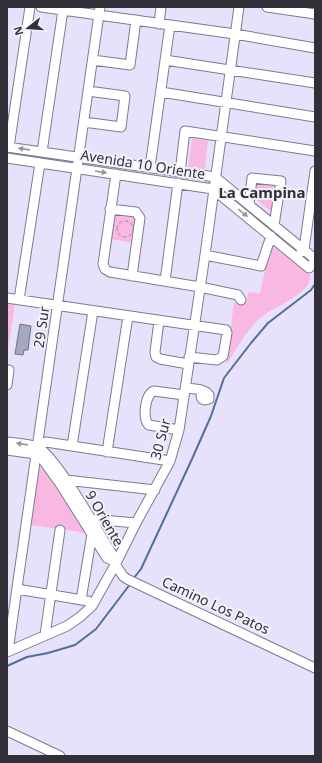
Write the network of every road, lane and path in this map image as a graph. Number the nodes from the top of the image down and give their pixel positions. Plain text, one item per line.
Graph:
1 (30, 7) edge
2 (41, 7) edge
3 (161, 7) edge
4 (239, 7) edge
5 (267, 7) edge
6 (63, 10) junction
7 (100, 11) edge
8 (315, 14) edge
9 (136, 20) junction
10 (159, 24) junction
11 (170, 25) junction
12 (235, 34) junction
13 (315, 48) edge
14 (93, 60) junction
15 (165, 60) junction
16 (230, 70) junction
17 (315, 84) edge
18 (88, 91) junction
19 (160, 92) junction
20 (226, 103) junction
21 (315, 117) edge
22 (84, 122) junction
23 (221, 137) junction
24 (8, 147) edge
25 (315, 151) edge
26 (42, 152) junction
27 (79, 157) junction
28 (7, 159) edge
29 (40, 162) junction
30 (150, 167) junction
31 (77, 168) junction
32 (315, 171) edge
33 (180, 172) junction
34 (116, 174) junction
35 (215, 177) junction
36 (314, 182) edge
37 (178, 183) junction
38 (213, 189) junction
39 (249, 204) junction
40 (110, 209) junction
41 (312, 214) edge
42 (274, 225) junction
43 (117, 229) joint
44 (271, 236) junction
45 (304, 249) junction
46 (205, 255) junction
47 (295, 256) junction
48 (315, 260) edge
49 (132, 276) junction
50 (165, 281) junction
51 (200, 287) junction
52 (7, 298) edge
53 (19, 300) junction
54 (241, 300) dead end
55 (58, 306) junction
56 (93, 311) junction
57 (128, 316) junction
58 (160, 321) junction
59 (194, 326) junction
60 (189, 360) junction
61 (9, 370) dead end
62 (7, 385) edge
63 (203, 391) dead end
64 (184, 392) junction
65 (178, 430) junction
66 (7, 442) edge
67 (72, 446) junction
68 (7, 450) edge
69 (37, 450) junction
70 (106, 452) junction
71 (170, 461) junction
72 (66, 480) junction
73 (155, 490) junction
74 (91, 519) junction
75 (136, 523) junction
76 (60, 530) dead end
77 (92, 534) junction
78 (113, 562) junction
79 (17, 590) junction
80 (50, 595) junction
81 (81, 600) junction
82 (92, 606) junction
83 (10, 616) edge
84 (45, 635) junction
85 (8, 651) edge
86 (315, 668) edge
87 (7, 731) edge
88 (60, 756) edge

1 - 24 street
2 - 6 street
3 - 10 street
4 - 12 street, 30 Sur
5 - 8 street
6 - 7 street
6 - 26 street
7 - 9 street
7 - 14 street, 29 Sur
9 - 10 street
9 - 14 street
10 - 11 street
11 - 12 street
11 - 15 street
12 - 13 street
12 - 16 street, 30 Sur
14 - 18 street, 29 Sur
15 - 16 street
15 - 19 street
16 - 17 street
16 - 20 street, 30 Sur
18 - 22 street, 29 Sur
18 - 22 street
19 - 20 street
19 - 30 street
20 - 21 street
20 - 23 street, 30 Sur
22 - 27 street, 29 Sur
23 - 25 street
23 - 33 street
23 - 35 street, 30 Sur
26 -> 24 street, Avenida 10 Oriente
26 - 27 street, Avenida 10 Oriente
27 - 30 street, Avenida 10 Oriente
27 - 31 street, 29 Sur
28 - 29 street, Avenida 10 Oriente
29 - 31 street, Avenida 10 Oriente
29 - 53 street
30 - 33 street, Avenida 10 Oriente
31 -> 34 street, Avenida 10 Oriente
31 - 55 street, 29 Sur
32 - 36 street
33 - 35 street, Avenida 10 Oriente
34 - 37 street, Avenida 10 Oriente
34 - 40 street
35 - 38 street, 30 Sur
35 - 39 street, Avenida 10 Oriente
36 - 41 street
37 - 38 street, Avenida 10 Oriente
37 - 50 street
38 -> 44 street, Avenida 10 Oriente
38 - 46 street, 30 Sur
39 - 42 street, Avenida 10 Oriente
39 - 42 street
40 - 49 street
40 - 49 street
41 - 45 street
42 - 45 street, Avenida 10 Oriente
43 - 43 path
44 - 46 street
44 - 47 street, Avenida 10 Oriente
45 - 47 street
45 - 48 street, Avenida 10 Oriente
46 - 51 street, 30 Sur
47 - 48 street, Avenida 10 Oriente
49 - 50 street
50 - 51 street
51 - 54 street
51 - 59 street, 30 Sur
52 - 53 street
53 - 55 street
55 - 56 street
55 - 69 street, 29 Sur
56 - 57 street
56 - 67 street
57 - 58 street
57 - 70 street
58 - 59 street
58 - 60 street
59 - 60 street, 30 Sur
59 - 60 street
60 - 64 street, 30 Sur
61 - 62 street
63 - 64 street
64 - 65 street, 30 Sur
64 - 65 street
65 - 71 street, 30 Sur
69 -> 66 street
67 - 69 street
67 - 70 street
68 - 69 street
69 - 72 street, 9 Oriente
69 - 77 street, 9 Oriente
69 - 79 street, 29 Sur
70 - 71 street
71 - 73 street, 30 Sur
72 - 73 street
72 - 74 street, 9 Oriente
73 - 75 street, 30 Sur
74 - 75 street
74 - 78 street, 9 Oriente
75 - 78 street, 30 Sur
76 - 80 street
77 - 78 street, 9 Oriente
77 - 81 street
78 - 82 street, 30 Sur
78 - 86 street, Camino Los Patos
79 - 80 street
79 - 83 street, 29 Sur
80 - 81 street
80 - 84 street
81 - 82 street
82 - 84 street, 30 Sur
83 - 85 street, 29 Sur
84 - 85 street, 30 Sur
87 - 88 street

